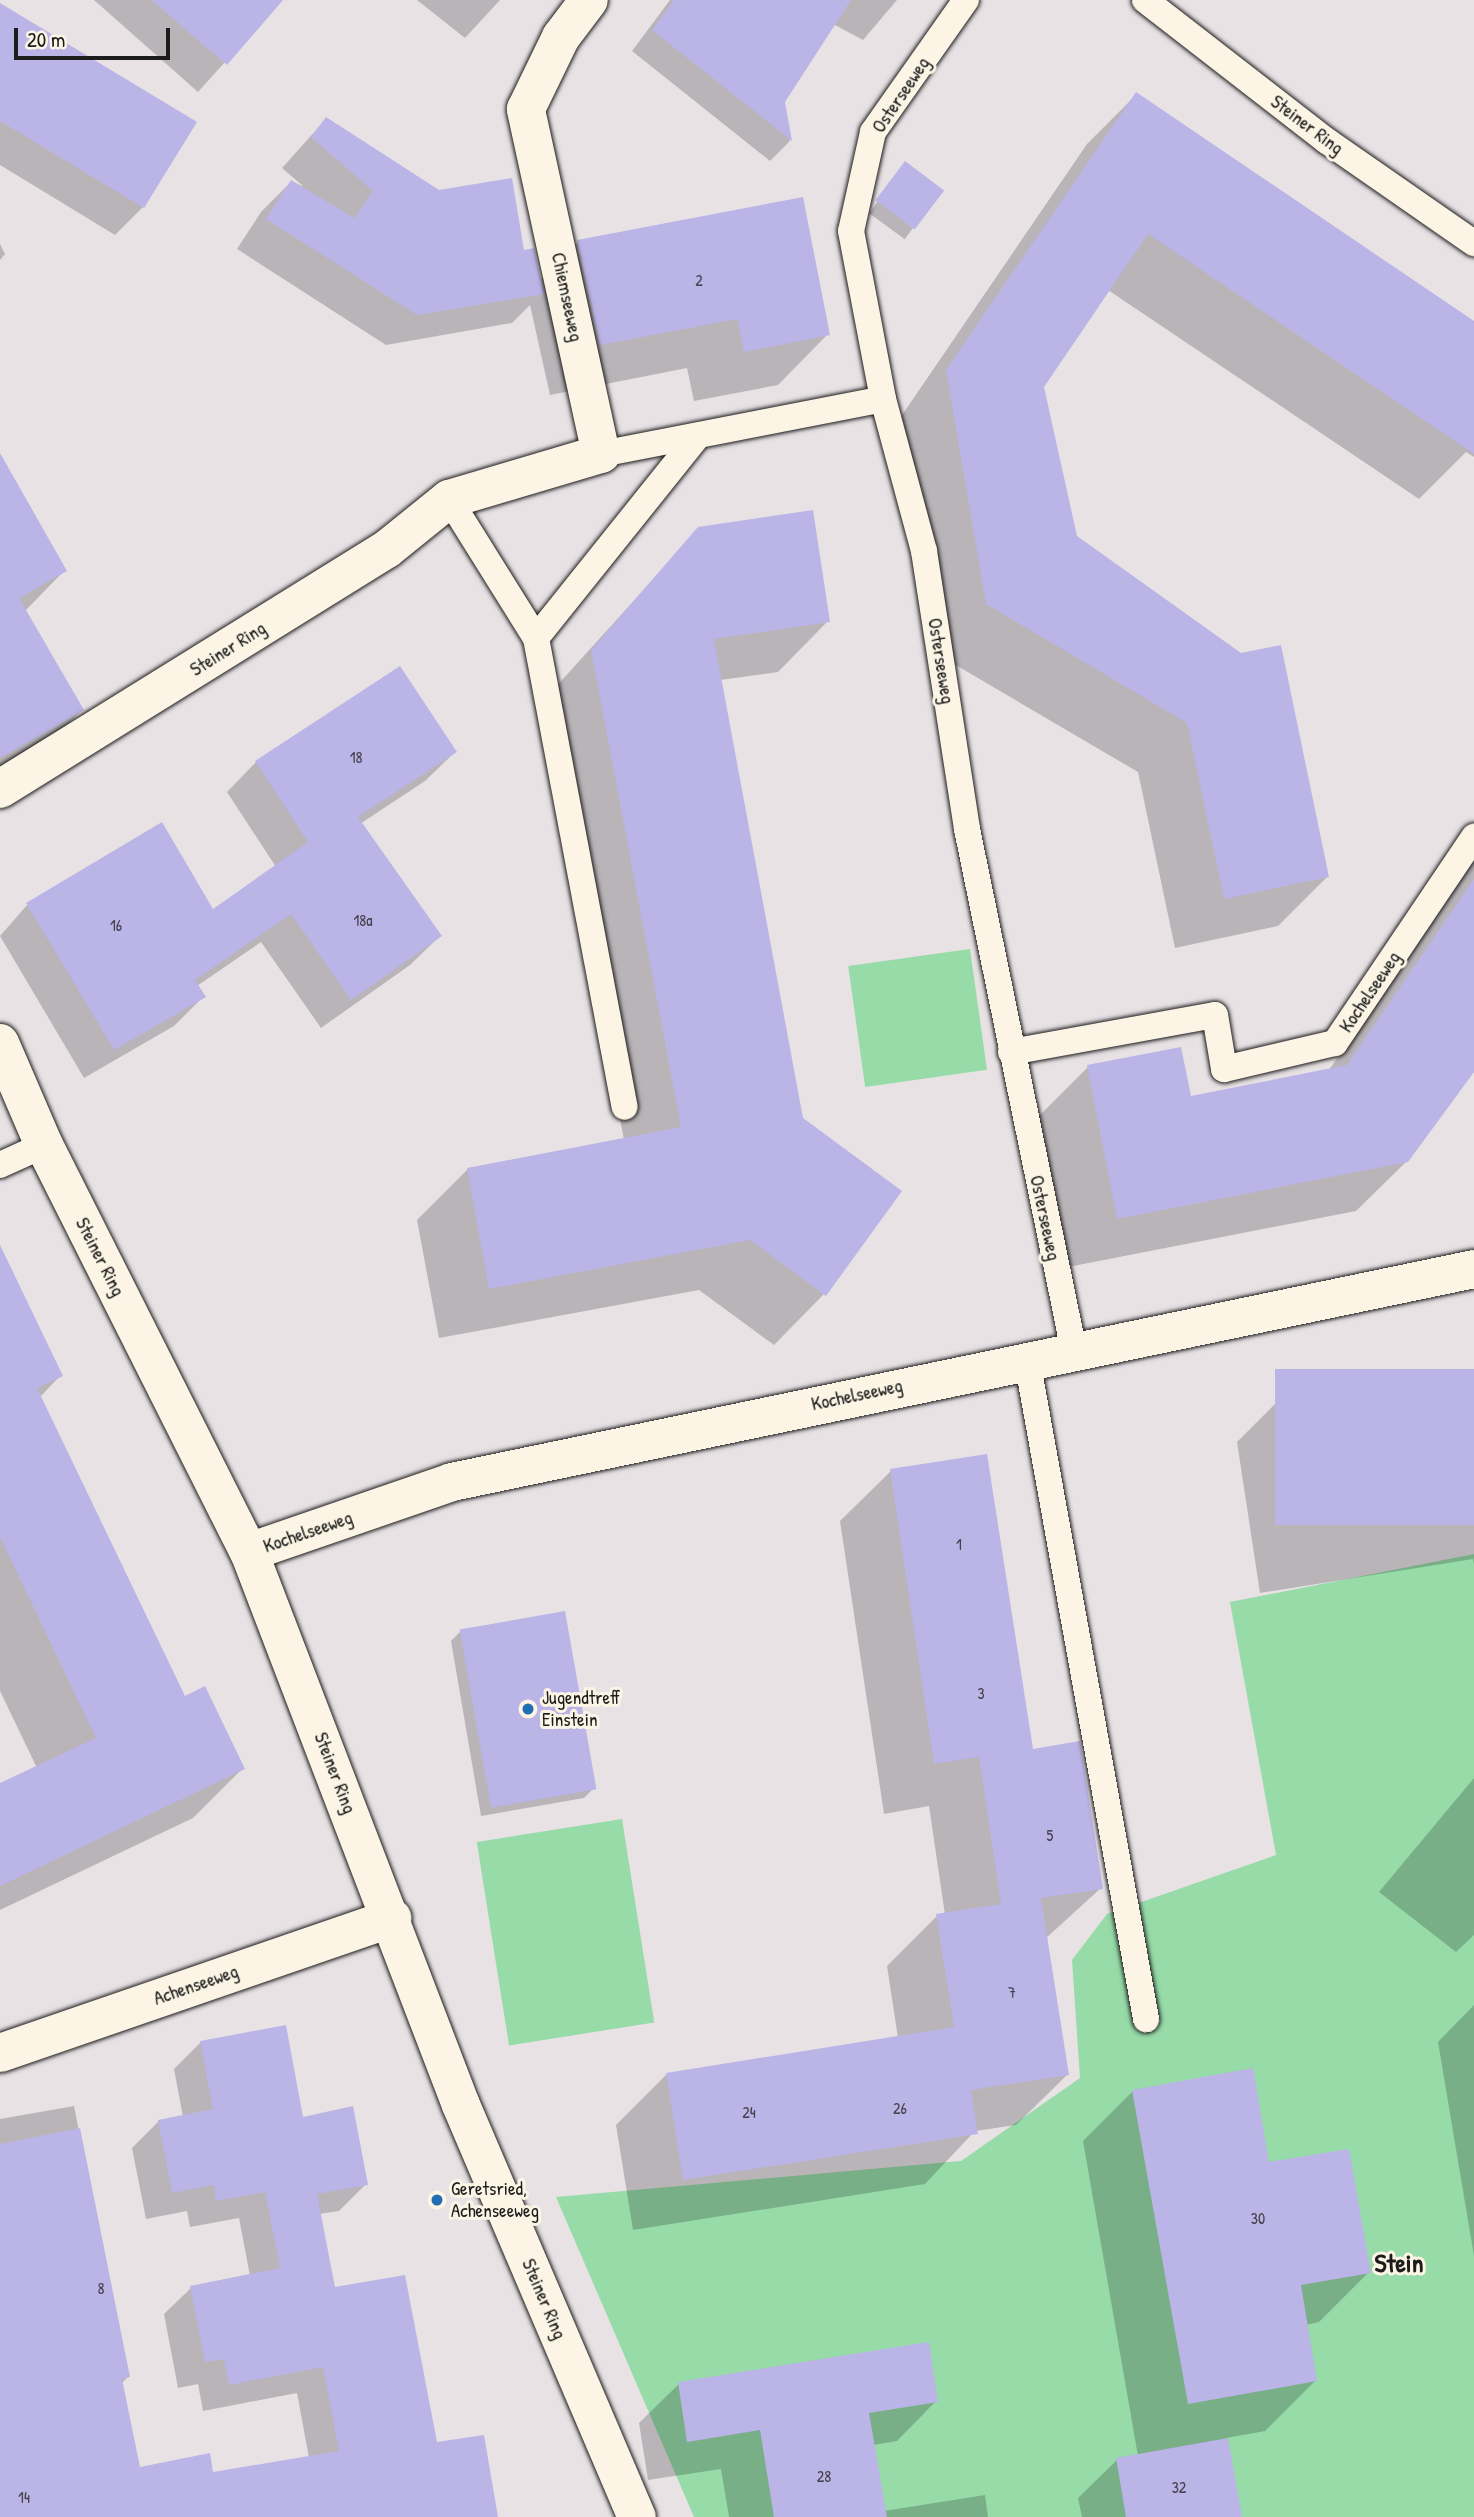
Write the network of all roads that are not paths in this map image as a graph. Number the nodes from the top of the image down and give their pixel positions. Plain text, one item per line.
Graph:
1 (589, 0) edge
2 (966, 0) edge
3 (1145, 0) edge
4 (1474, 243) edge
5 (883, 400) junction
6 (698, 436) junction
7 (601, 454) junction
8 (449, 499) junction
9 (536, 638) junction
10 (0, 789) edge
11 (1474, 838) edge
12 (0, 1043) edge
13 (1011, 1052) junction
14 (625, 1107) dead end
15 (44, 1144) junction
16 (0, 1165) edge
17 (1474, 1269) edge
18 (1074, 1351) junction
19 (1027, 1360) junction
20 (249, 1552) junction
21 (392, 1918) junction
22 (1146, 2019) dead end
23 (0, 2053) edge
24 (637, 2517) edge

1 - 7 street, Chiemseeweg
2 - 5 lane, Osterseeweg
3 - 4 lane, Steiner Ring
5 - 6 lane
5 - 13 lane, Osterseeweg
6 - 7 lane
6 - 9 lane
7 - 8 street
8 - 9 lane
8 - 10 street, Steiner Ring
9 - 14 lane
11 - 13 lane, Kochelseeweg
12 - 15 street, Steiner Ring
13 - 18 lane, Osterseeweg
15 - 16 lane
15 - 20 street, Steiner Ring
17 - 18 street, Kochelseeweg
18 - 19 street, Kochelseeweg
19 - 20 street, Kochelseeweg
19 - 22 lane
20 - 21 street, Steiner Ring
21 - 23 street, Achenseeweg
21 - 24 street, Steiner Ring

